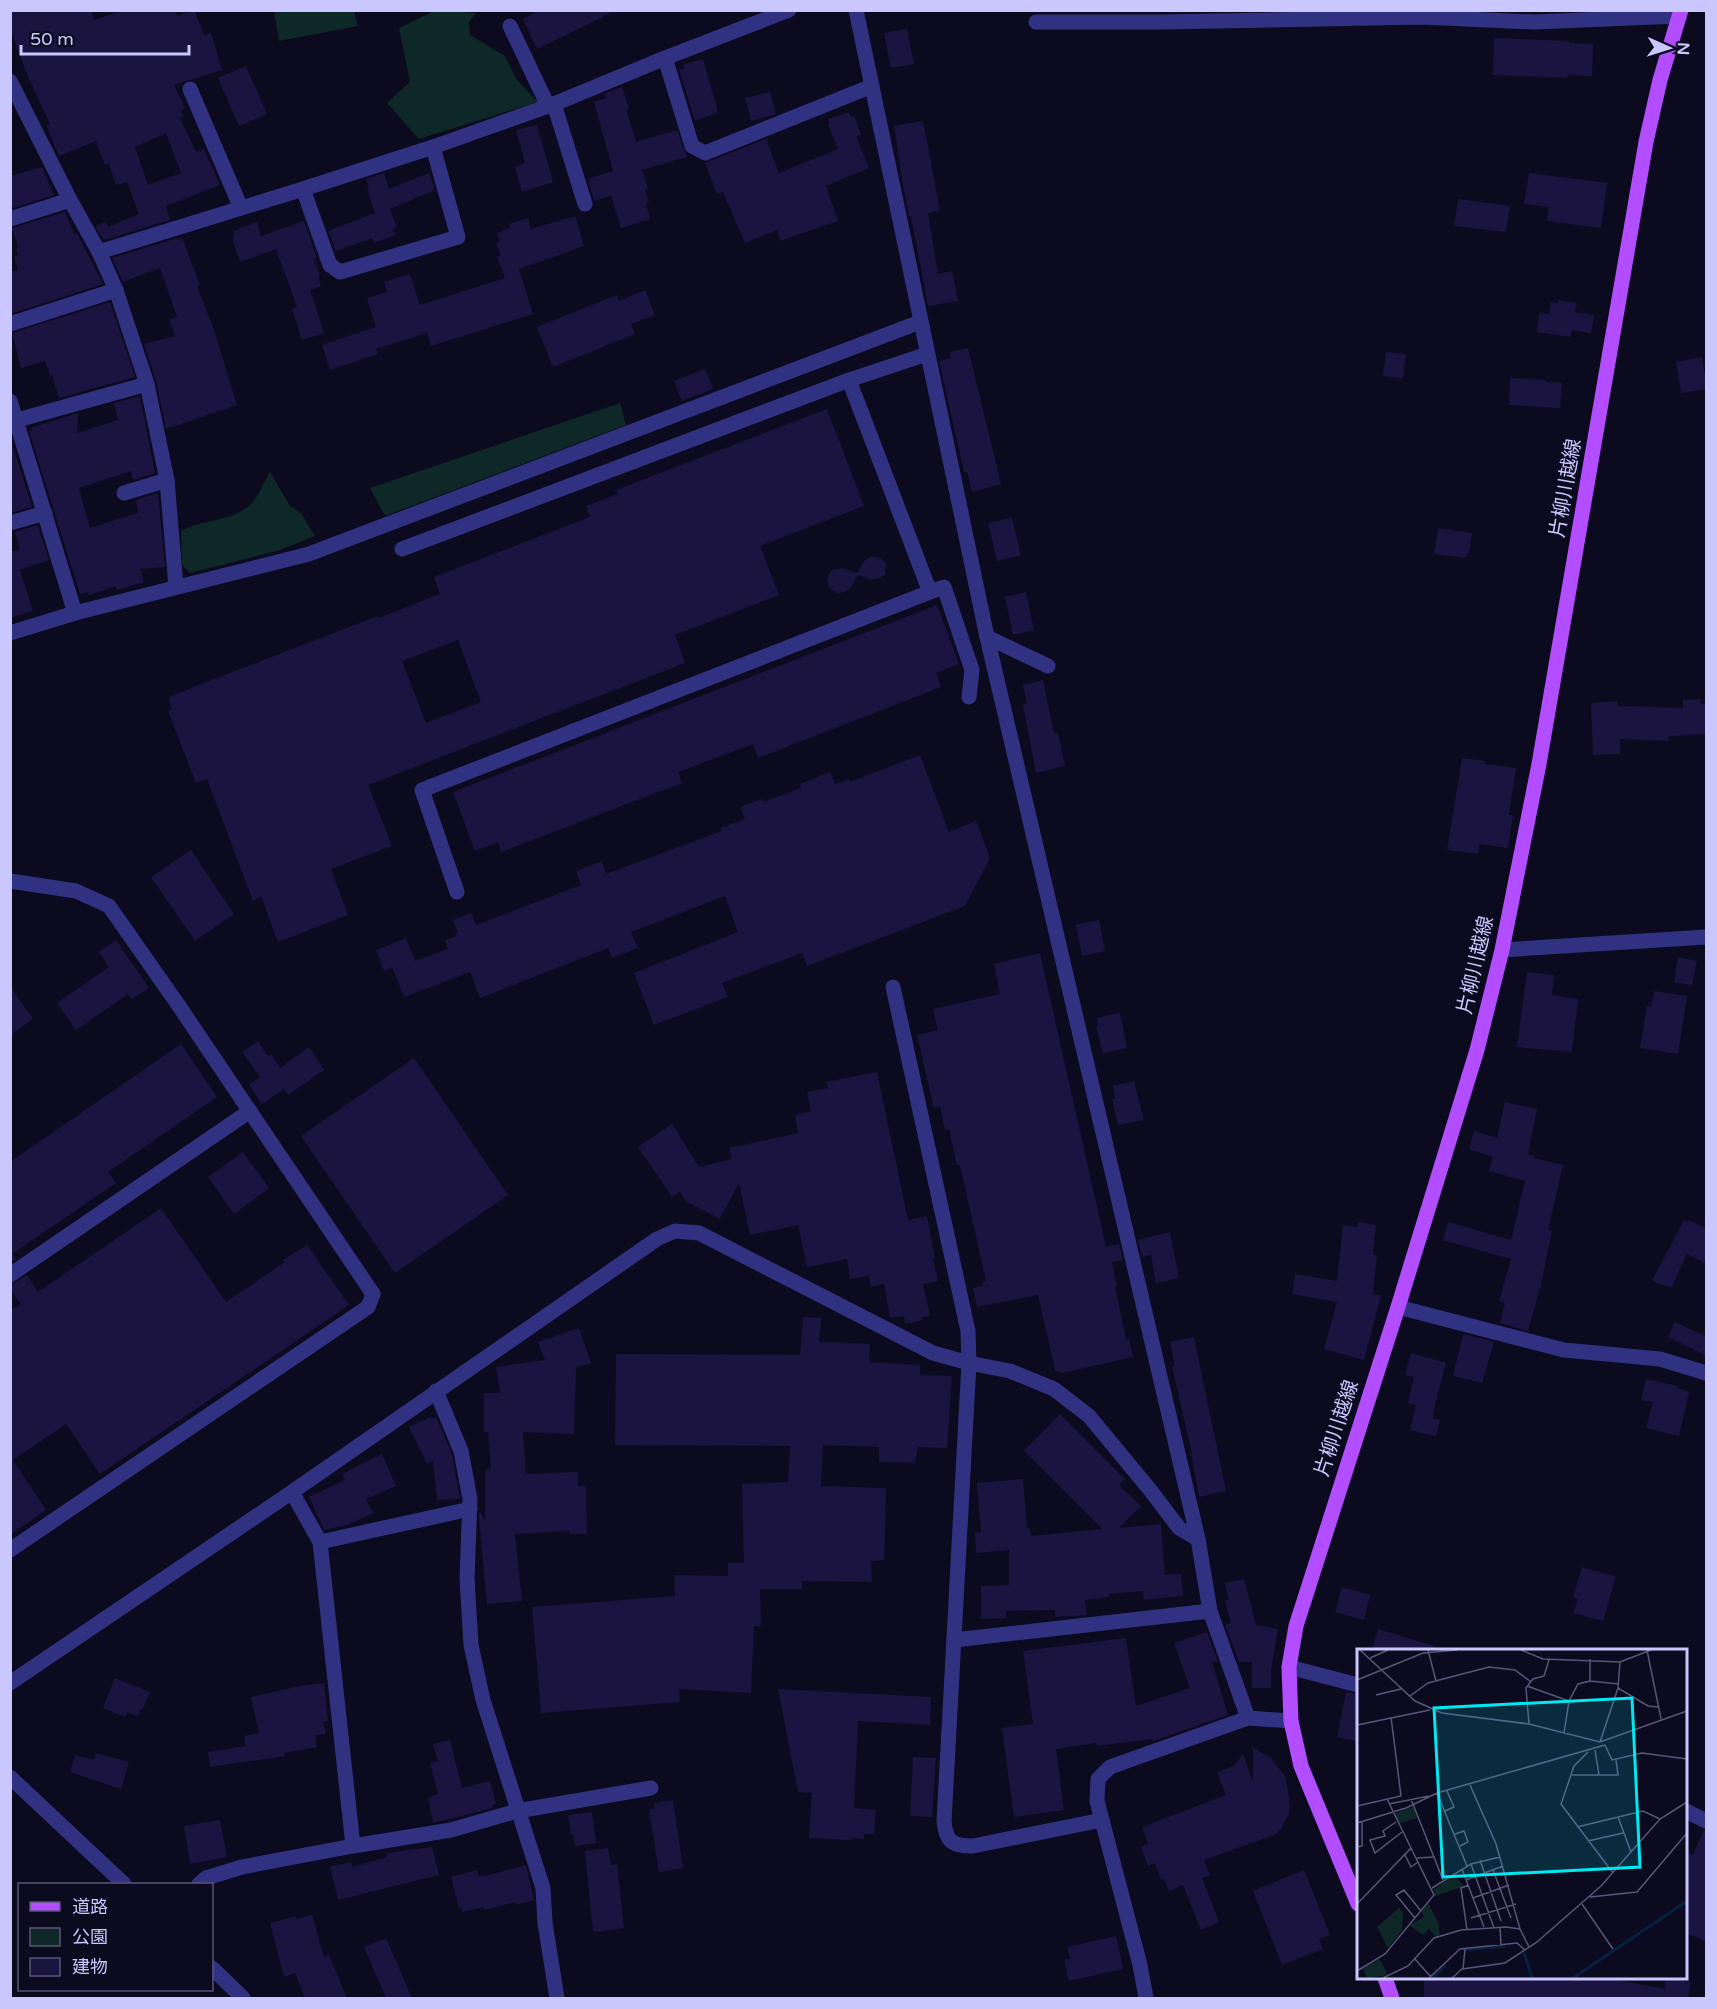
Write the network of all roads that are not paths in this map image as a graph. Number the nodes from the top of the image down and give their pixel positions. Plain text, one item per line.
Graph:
1 (789, 10) edge
2 (856, 10) edge
3 (1680, 13) edge
4 (1336, 15) edge
5 (1036, 22) dead end
6 (510, 26) dead end
7 (665, 58) junction
8 (10, 81) edge
9 (872, 86) junction
10 (190, 89) dead end
11 (551, 105) junction
12 (433, 147) junction
13 (303, 189) junction
14 (70, 200) junction
15 (585, 204) dead end
16 (241, 208) junction
17 (10, 219) edge
18 (99, 252) junction
19 (116, 290) junction
20 (920, 322) junction
21 (10, 324) edge
22 (927, 354) junction
23 (849, 380) junction
24 (147, 384) junction
25 (10, 401) edge
26 (13, 421) edge
27 (167, 480) junction
28 (124, 493) dead end
29 (45, 513) junction
30 (10, 523) edge
31 (402, 549) dead end
32 (176, 587) junction
33 (930, 592) junction
34 (75, 613) junction
35 (10, 633) edge
36 (987, 637) junction
37 (1048, 666) dead end
38 (969, 698) dead end
39 (10, 881) edge
40 (456, 892) dead end
41 (1707, 937) edge
42 (1502, 950) junction
43 (893, 987) dead end
44 (250, 1111) junction
45 (10, 1275) edge
46 (1398, 1307) junction
47 (969, 1364) junction
48 (1707, 1372) edge
49 (436, 1391) junction
50 (292, 1492) junction
51 (470, 1509) junction
52 (1198, 1539) junction
53 (320, 1542) junction
54 (10, 1550) edge
55 (1210, 1611) junction
56 (954, 1640) junction
57 (1289, 1667) junction
58 (10, 1683) edge
59 (1357, 1684) edge
60 (1248, 1718) junction
61 (1291, 1721) junction
62 (10, 1777) edge
63 (651, 1788) dead end
64 (517, 1811) junction
65 (1687, 1811) edge
66 (1102, 1820) junction
67 (1707, 1821) edge
68 (353, 1846) junction
69 (123, 1883) edge
70 (200, 1883) edge
71 (1357, 1899) edge
72 (213, 1969) edge
73 (1385, 1979) edge
74 (243, 1998) edge
75 (557, 1998) edge
76 (1146, 1998) edge
77 (1392, 1998) edge

1 - 7 street
2 - 9 street
3 - 4 street
3 - 42 main road, 片柳川越線
4 - 5 street
6 - 11 street
7 - 9 street
7 - 11 street
8 - 14 street
9 - 20 street
10 - 16 street
11 - 12 street
11 - 15 street
12 - 13 street
12 - 13 street
13 - 16 street
14 - 17 street
14 - 18 street
16 - 18 street
18 - 19 street
19 - 21 street
19 - 24 street
20 - 22 street
20 - 32 street
22 - 23 street
22 - 36 street
23 - 31 street
23 - 33 street
24 - 26 street
24 - 27 street
25 - 26 street
26 - 29 street
27 - 28 street
27 - 32 street
29 - 30 street
29 - 34 street
32 - 34 street
33 - 38 street
33 - 40 street
34 - 35 street
36 - 37 street
36 - 52 street
39 - 44 street
41 - 42 street
42 - 46 main road, 片柳川越線
43 - 47 street
44 - 45 street
44 - 54 street
46 - 48 street
46 - 57 main road, 片柳川越線
47 - 49 street
47 - 52 street
47 - 56 street
49 - 50 street
49 - 51 street
50 - 53 street
50 - 58 street
51 - 53 street
51 - 64 street
52 - 55 street
53 - 68 street
55 - 56 street
55 - 60 street
56 - 66 street
57 - 59 street
57 - 61 main road, 片柳川越線
60 - 61 street
60 - 66 street
61 - 71 main road, 片柳川越線
62 - 69 street
63 - 64 street
64 - 68 street
64 - 75 street
65 - 67 street
66 - 76 street
68 - 70 street
72 - 74 street
73 - 77 main road

